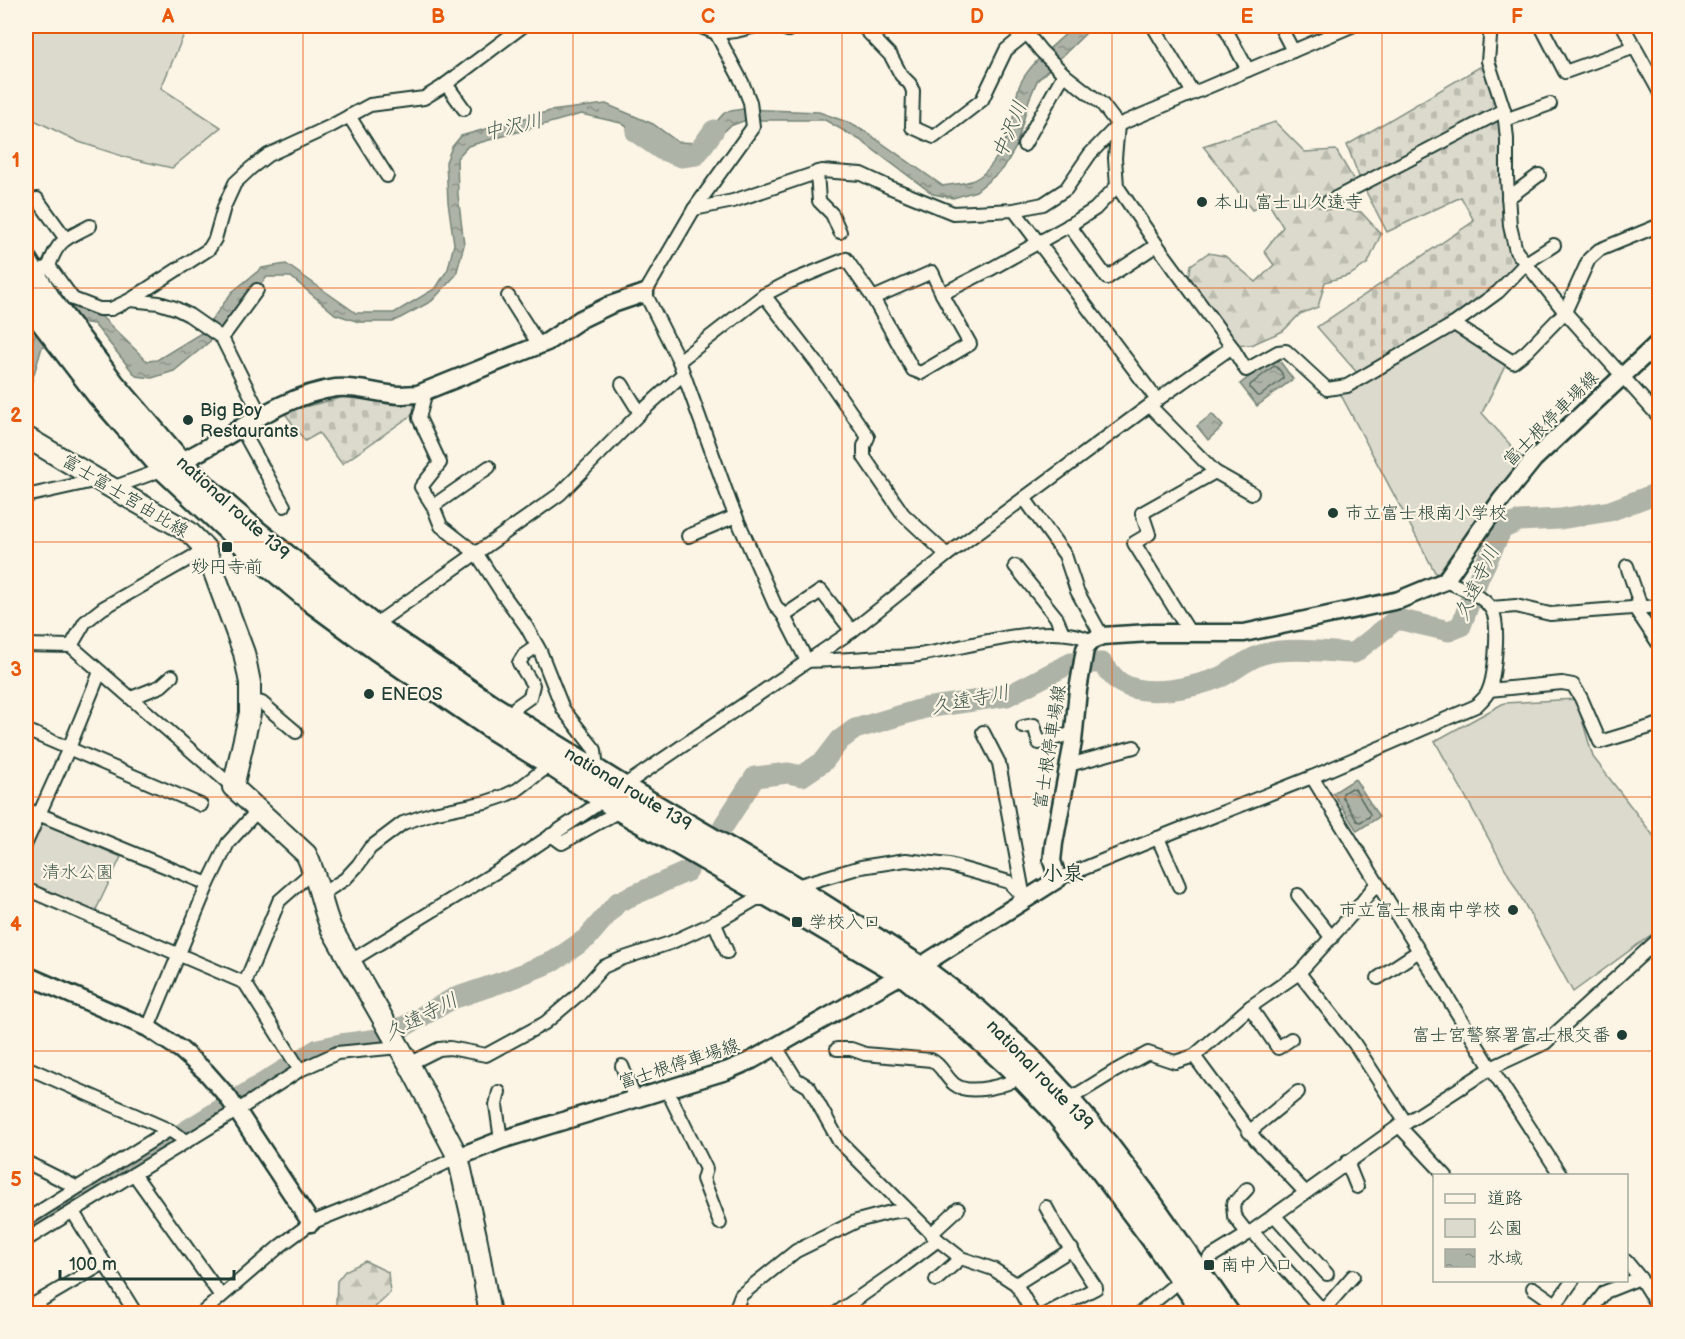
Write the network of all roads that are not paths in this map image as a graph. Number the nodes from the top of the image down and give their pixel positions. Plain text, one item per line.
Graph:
1 (523, 26) edge
2 (699, 26) edge
3 (756, 26) edge
4 (778, 26) edge
5 (796, 26) edge
6 (862, 26) edge
7 (1153, 26) edge
8 (1224, 26) edge
9 (1280, 26) edge
10 (1352, 26) edge
11 (1491, 26) edge
12 (1541, 26) edge
13 (1623, 26) edge
14 (1024, 29) edge
15 (716, 33) junction
16 (1635, 47) junction
17 (1293, 51) junction
18 (1061, 70) junction
19 (1248, 70) junction
20 (446, 84) junction
21 (1193, 93) junction
22 (1659, 93) edge
23 (1550, 105) dead end
24 (464, 110) dead end
25 (1504, 115) junction
26 (349, 116) junction
27 (1118, 125) junction
28 (1024, 145) dead end
29 (817, 172) junction
30 (1539, 175) dead end
31 (387, 176) dead end
32 (1117, 186) junction
33 (1508, 198) junction
34 (38, 199) dead end
35 (1328, 202) dead end
36 (694, 209) junction
37 (1014, 210) junction
38 (1069, 225) junction
39 (1659, 225) edge
40 (90, 226) dead end
41 (840, 231) dead end
42 (66, 239) junction
43 (1037, 243) junction
44 (1157, 245) junction
45 (1554, 245) dead end
46 (1526, 263) junction
47 (36, 268) edge
48 (257, 290) dead end
49 (645, 293) junction
50 (942, 294) junction
51 (764, 295) junction
52 (508, 296) dead end
53 (873, 298) junction
54 (130, 300) junction
55 (33, 307) edge
56 (1565, 312) junction
57 (1454, 324) junction
58 (222, 338) junction
59 (1659, 341) edge
60 (539, 345) junction
61 (1232, 347) junction
62 (679, 361) junction
63 (683, 374) junction
64 (1622, 376) junction
65 (622, 384) dead end
66 (426, 391) junction
67 (1154, 403) junction
68 (640, 413) junction
69 (261, 416) junction
70 (1659, 418) edge
71 (241, 428) junction
72 (26, 437) edge
73 (172, 465) junction
74 (489, 468) dead end
75 (1215, 472) junction
76 (105, 484) junction
77 (1252, 493) dead end
78 (26, 496) edge
79 (1024, 498) junction
80 (284, 506) dead end
81 (434, 506) junction
82 (736, 516) junction
83 (688, 536) dead end
84 (205, 548) junction
85 (477, 554) junction
86 (947, 555) junction
87 (1016, 566) dead end
88 (1627, 566) dead end
89 (1450, 584) junction
90 (1659, 606) edge
91 (1637, 607) junction
92 (1491, 608) junction
93 (784, 616) junction
94 (373, 626) junction
95 (852, 631) junction
96 (1063, 633) junction
97 (1190, 633) junction
98 (1093, 642) junction
99 (26, 645) edge
100 (71, 646) junction
101 (537, 646) junction
102 (1659, 646) edge
103 (807, 661) junction
104 (100, 672) junction
105 (172, 676) dead end
106 (1489, 690) junction
107 (131, 698) junction
108 (250, 700) junction
109 (516, 707) dead end
110 (1659, 724) edge
111 (1023, 728) dead end
112 (26, 730) edge
113 (296, 732) dead end
114 (983, 732) dead end
115 (1074, 733) junction
116 (694, 739) junction
117 (1134, 747) dead end
118 (69, 748) junction
119 (551, 764) junction
120 (1069, 765) junction
121 (597, 771) junction
122 (1312, 777) junction
123 (632, 785) junction
124 (233, 787) junction
125 (201, 806) dead end
126 (595, 806) dead end
127 (26, 809) edge
128 (258, 810) junction
129 (621, 810) junction
130 (38, 814) junction
131 (552, 835) junction
132 (1158, 838) junction
133 (26, 843) edge
134 (313, 871) junction
135 (1058, 879) junction
136 (208, 884) junction
137 (1377, 884) junction
138 (1179, 886) dead end
139 (26, 889) edge
140 (785, 894) junction
141 (321, 895) junction
142 (1298, 895) dead end
143 (1025, 899) junction
144 (714, 922) junction
145 (1332, 938) junction
146 (1659, 938) edge
147 (1419, 951) junction
148 (728, 952) dead end
149 (178, 955) junction
150 (349, 962) junction
151 (911, 971) junction
152 (1299, 973) junction
153 (26, 975) edge
154 (1378, 978) dead end
155 (245, 983) junction
156 (1250, 1007) junction
157 (148, 1028) junction
158 (393, 1037) junction
159 (1291, 1039) dead end
160 (776, 1047) junction
161 (837, 1049) dead end
162 (1194, 1056) junction
163 (409, 1064) junction
164 (296, 1065) junction
165 (622, 1066) dead end
166 (26, 1067) edge
167 (1491, 1068) junction
168 (1021, 1076) junction
169 (667, 1090) junction
170 (499, 1092) dead end
171 (1298, 1092) dead end
172 (635, 1099) junction
173 (1068, 1100) junction
174 (234, 1105) junction
175 (1402, 1124) junction
176 (1249, 1132) junction
177 (177, 1135) junction
178 (501, 1140) junction
179 (458, 1157) junction
180 (26, 1162) edge
181 (1347, 1162) junction
182 (134, 1174) junction
183 (1444, 1174) edge
184 (1560, 1174) edge
185 (76, 1187) junction
186 (1357, 1188) dead end
187 (1247, 1189) dead end
188 (1305, 1192) junction
189 (1046, 1207) dead end
190 (958, 1209) dead end
191 (907, 1210) junction
192 (73, 1212) junction
193 (1274, 1215) junction
194 (26, 1221) edge
195 (720, 1223) dead end
196 (311, 1224) junction
197 (1250, 1233) junction
198 (934, 1237) junction
199 (26, 1240) edge
200 (1072, 1250) junction
201 (962, 1258) junction
202 (1209, 1258) dead end
203 (104, 1263) junction
204 (1628, 1263) edge
205 (1327, 1274) dead end
206 (1353, 1276) dead end
207 (1640, 1278) junction
208 (936, 1280) dead end
209 (1572, 1282) edge
210 (1016, 1284) junction
211 (1171, 1288) dead end
212 (1533, 1288) dead end
213 (221, 1296) junction
214 (1659, 1307) edge
215 (26, 1309) edge
216 (1552, 1309) edge
217 (737, 1312) edge
218 (1321, 1312) edge
219 (136, 1314) edge
220 (201, 1314) edge
221 (490, 1314) edge
222 (835, 1314) edge
223 (1033, 1314) edge
224 (1046, 1314) edge
225 (1139, 1314) edge
226 (1206, 1314) edge
227 (1228, 1314) edge
228 (1588, 1314) edge

1 - 20 street
2 - 15 street
3 - 15 street
4 - 5 street
6 - 14 street
7 - 21 street
8 - 19 street
9 - 17 street
10 - 17 street
11 - 25 street
12 - 16 street
13 - 16 street
14 - 18 street
15 - 36 street
16 - 22 street
17 - 19 street
18 - 27 street
18 - 28 street
19 - 21 street
20 - 24 street
20 - 26 street
21 - 27 street
23 - 25 street
25 - 33 street
25 - 35 street
26 - 31 street
26 - 54 street
27 - 32 street
27 - 37 street
29 - 36 street
29 - 37 street
29 - 41 street
30 - 33 street
32 - 38 street
32 - 44 street
33 - 46 street
34 - 42 street
36 - 49 street
37 - 43 street
38 - 43 street
38 - 44 street
39 - 56 street
40 - 42 street
42 - 47 street
43 - 50 street
43 - 67 street
44 - 61 street
45 - 46 street
46 - 56 street
46 - 57 street
47 - 54 street
47 - 55 highway, national route 139
48 - 58 street
49 - 60 main road
49 - 62 street
50 - 53 street
50 - 53 street
51 - 53 street
51 - 62 street
51 - 86 street
52 - 60 street
54 - 58 street
55 - 73 highway, national route 139
56 - 57 street
56 - 64 street
57 - 61 street
58 - 69 street
59 - 64 main road, 富士根停車場線
60 - 66 main road
61 - 67 street
62 - 63 street
63 - 68 street
63 - 82 street
64 - 70 street
64 - 89 main road, 富士根停車場線
65 - 68 street
66 - 69 main road
66 - 81 street
67 - 75 street
67 - 79 street
68 - 85 street
69 - 71 main road
71 - 73 main road
71 - 80 street
72 - 76 main road, 富士富士宮由比線
73 - 76 street
73 - 94 highway, national route 139
73 - 119 highway, national route 139
74 - 81 street
75 - 77 street
75 - 97 street
76 - 78 street
76 - 84 main road, 富士富士宮由比線
79 - 86 street
79 - 98 street
81 - 85 street
82 - 83 street
82 - 93 street
84 - 100 street
84 - 108 main road, 富士富士宮由比線
85 - 94 street
85 - 101 street
86 - 95 street
87 - 96 street
88 - 91 street
89 - 92 street
89 - 97 main road
90 - 91 street
91 - 92 street
91 - 102 street
92 - 106 street
93 - 95 street
93 - 103 street
94 - 121 highway, national route 139
95 - 103 street
96 - 98 street
96 - 103 street
97 - 98 main road
98 - 115 main road, 富士根停車場線
99 - 100 street
100 - 104 street
101 - 109 street
101 - 121 street
103 - 116 street
104 - 107 street
104 - 118 street
105 - 107 street
106 - 110 street
106 - 122 street
107 - 124 street
108 - 113 street
108 - 124 main road, 富士富士宮由比線
111 - 115 street
112 - 118 street
114 - 143 street
115 - 120 main road, 富士根停車場線
116 - 123 street
116 - 123 street
117 - 120 street
118 - 125 street
118 - 130 street
119 - 129 highway, national route 139
119 - 141 street
120 - 135 main road, 富士根停車場線
121 - 123 highway, national route 139
122 - 132 street
122 - 137 street
123 - 140 highway, national route 139
124 - 128 main road
126 - 131 street
127 - 130 street
128 - 134 main road
128 - 136 street
129 - 131 street
129 - 140 highway, national route 139
130 - 133 street
130 - 136 street
131 - 150 street
132 - 135 street
132 - 138 street
134 - 141 main road
134 - 155 street
135 - 143 main road, 富士根停車場線
136 - 149 street
137 - 145 street
137 - 147 street
139 - 149 street
140 - 143 street
140 - 144 street
140 - 151 highway, national route 139
141 - 150 main road
142 - 145 street
143 - 151 main road, 富士根停車場線
144 - 148 street
144 - 163 street
145 - 152 street
146 - 167 street
147 - 154 street
147 - 167 street
149 - 155 street
149 - 157 street
150 - 158 main road
151 - 160 main road, 富士根停車場線
151 - 168 highway, national route 139
151 - 173 highway, national route 139
152 - 156 street
152 - 175 street
153 - 157 main road
155 - 164 street
156 - 159 street
156 - 162 street
157 - 174 main road
158 - 163 main road
158 - 164 street
160 - 169 main road, 富士根停車場線
160 - 191 street
161 - 168 street
162 - 173 street
162 - 176 street
163 - 179 main road
164 - 174 street
165 - 172 street
166 - 177 street
167 - 175 street
167 - 184 street
168 - 226 highway, national route 139
169 - 172 main road, 富士根停車場線
169 - 195 street
170 - 178 street
171 - 176 street
172 - 178 main road, 富士根停車場線
173 - 227 highway, national route 139
174 - 177 street
174 - 196 main road
175 - 181 street
175 - 183 street
176 - 188 street
177 - 182 street
177 - 185 street
178 - 179 main road, 富士根停車場線
179 - 196 street
179 - 221 main road
180 - 185 street
181 - 186 street
181 - 188 street
182 - 192 street
182 - 213 street
185 - 194 street
187 - 197 street
188 - 193 street
189 - 200 street
190 - 198 street
191 - 198 street
191 - 217 street
192 - 199 street
192 - 203 street
193 - 197 street
193 - 205 street
196 - 213 street
197 - 202 street
197 - 218 street
198 - 201 street
198 - 222 street
200 - 210 street
200 - 224 street
201 - 208 street
201 - 210 street
203 - 215 street
203 - 219 street
204 - 207 street
206 - 218 street
207 - 214 street
207 - 228 street
209 - 216 street
210 - 223 street
211 - 225 street
212 - 216 street
213 - 220 street

